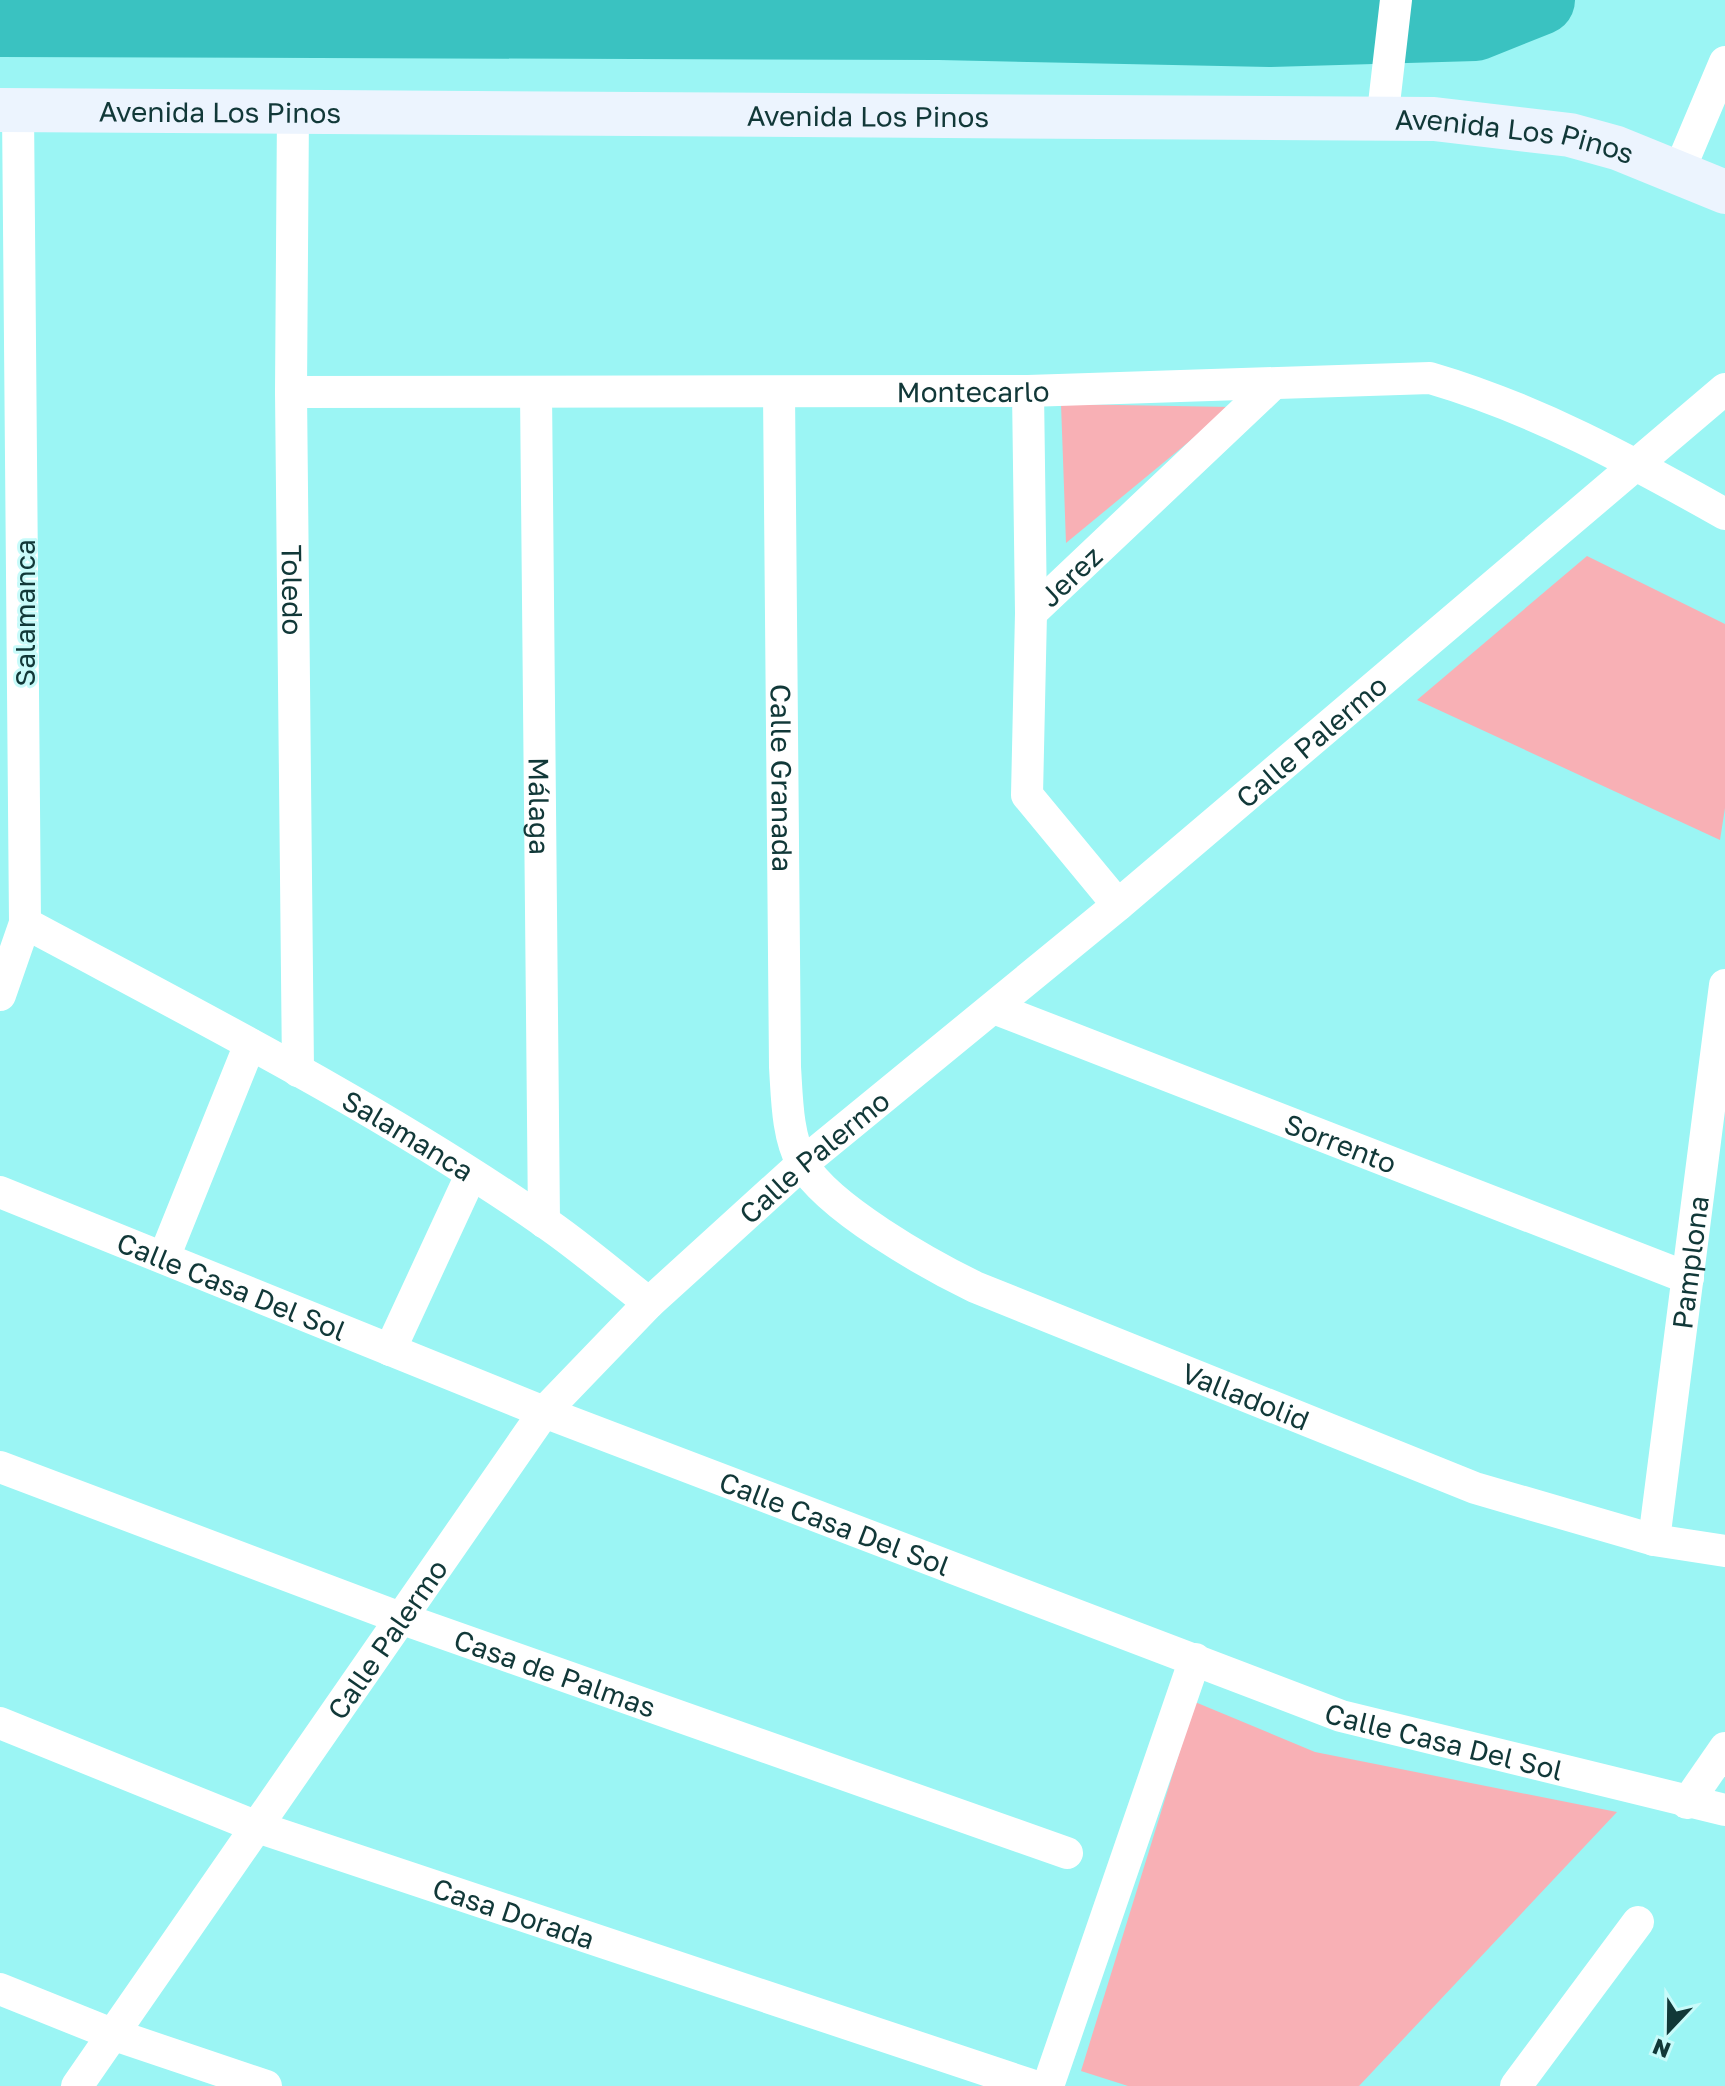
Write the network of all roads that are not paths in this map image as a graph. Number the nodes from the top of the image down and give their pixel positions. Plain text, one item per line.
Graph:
1 (1396, 0) edge
2 (1725, 62) edge
3 (9, 110) edge
4 (293, 110) junction
5 (1382, 121) junction
6 (1679, 171) junction
7 (1725, 192) edge
8 (11, 379) edge
9 (1271, 386) junction
10 (1725, 389) edge
11 (1028, 391) junction
12 (291, 392) junction
13 (536, 392) junction
14 (779, 392) junction
15 (1638, 465) junction
16 (1725, 514) edge
17 (1031, 613) junction
18 (1118, 905) junction
19 (25, 923) junction
20 (1725, 985) edge
21 (0, 995) edge
22 (994, 1008) junction
23 (250, 1044) junction
24 (298, 1071) junction
25 (803, 1163) junction
26 (471, 1175) junction
27 (0, 1192) edge
28 (544, 1222) junction
29 (165, 1255) junction
30 (1688, 1278) junction
31 (649, 1303) junction
32 (390, 1350) junction
33 (544, 1412) junction
34 (0, 1467) edge
35 (1654, 1540) junction
36 (1725, 1551) edge
37 (403, 1619) junction
38 (1195, 1659) junction
39 (0, 1723) edge
40 (1725, 1748) edge
41 (1687, 1803) junction
42 (1725, 1810) edge
43 (257, 1827) junction
44 (1067, 1853) dead end
45 (1638, 1922) dead end
46 (0, 1989) edge
47 (112, 2034) junction
48 (77, 2086) edge
49 (266, 2086) edge
50 (1034, 2086) edge
51 (1048, 2086) edge
52 (1516, 2086) edge

1 - 5 street
2 - 6 street
3 - 4 street, Avenida Los Pinos
3 - 8 street, Salamanca
4 - 5 street, Avenida Los Pinos
4 - 12 street, Toledo
5 - 6 street, Avenida Los Pinos
6 - 7 street, Avenida Los Pinos
8 - 19 street, Salamanca
9 - 11 street, Montecarlo
9 - 15 street, Montecarlo
9 - 17 street, Jerez
10 - 15 street, Calle Palermo
11 - 14 street, Montecarlo
11 - 17 street, Jerez
12 - 13 street, Montecarlo
12 - 24 street, Toledo
13 - 14 street, Montecarlo
13 - 28 street, Málaga
14 - 25 street, Calle Granada
15 - 16 street, Montecarlo
15 - 18 street, Calle Palermo
17 - 18 street
18 - 22 street, Calle Palermo
19 - 21 street, Salamanca
19 - 23 street, Salamanca
20 - 30 street, Pamplona
22 - 25 street, Calle Palermo
22 - 30 street, Sorrento
23 - 24 street, Salamanca
23 - 29 street
24 - 26 street, Salamanca
25 - 31 street, Calle Palermo
25 - 35 street, Valladolid
26 - 28 street, Salamanca
26 - 32 street
27 - 29 street, Calle Casa Del Sol
28 - 31 street, Salamanca
29 - 32 street, Calle Casa Del Sol
30 - 35 street, Pamplona
31 - 33 street, Calle Palermo
32 - 33 street, Calle Casa Del Sol
33 - 37 street, Calle Palermo
33 - 38 street, Calle Casa Del Sol
34 - 37 street, Casa de Palmas
35 - 36 street, Valladolid
37 - 43 street, Calle Palermo
37 - 44 street, Casa de Palmas
38 - 41 street, Calle Casa Del Sol
38 - 51 street
39 - 43 street, Casa Dorada
40 - 41 street
41 - 42 street, Calle Casa Del Sol
43 - 47 street, Calle Palermo
43 - 50 street, Casa Dorada
45 - 52 street
46 - 47 street
47 - 48 street, Calle Palermo
47 - 49 street

